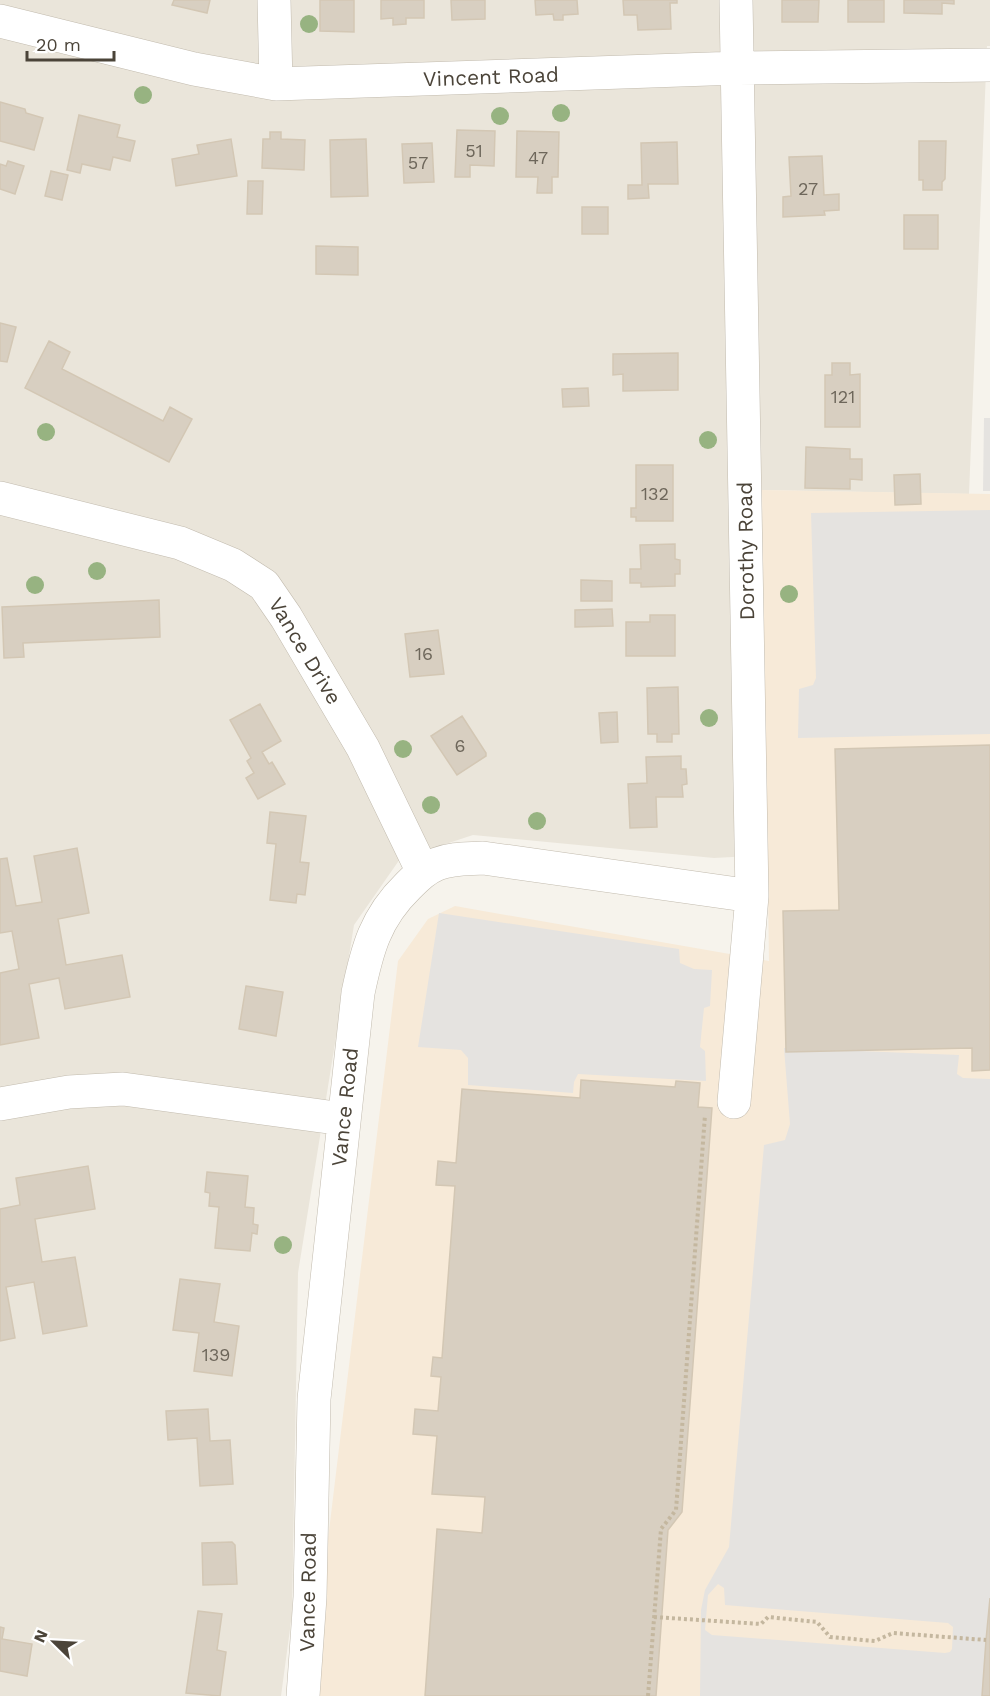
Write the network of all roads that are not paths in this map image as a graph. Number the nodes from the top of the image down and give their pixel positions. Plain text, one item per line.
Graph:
1 (274, 0) edge
2 (736, 0) edge
3 (0, 21) edge
4 (990, 65) edge
5 (738, 68) junction
6 (276, 84) junction
7 (0, 498) edge
8 (423, 872) junction
9 (752, 896) junction
10 (0, 1104) edge
11 (720, 1105) road end
12 (343, 1119) junction
13 (303, 1696) edge

1 - 6 street
2 - 5 street, Dorothy Road
3 - 6 street, Vincent Road
4 - 5 street, Vincent Road
5 - 6 street, Vincent Road
5 - 9 street, Dorothy Road
7 - 8 street, Vance Drive
8 - 9 street, Vance Road
8 - 12 street, Vance Road
9 - 11 street, Dorothy Road
10 - 12 street
12 - 13 street, Vance Road

